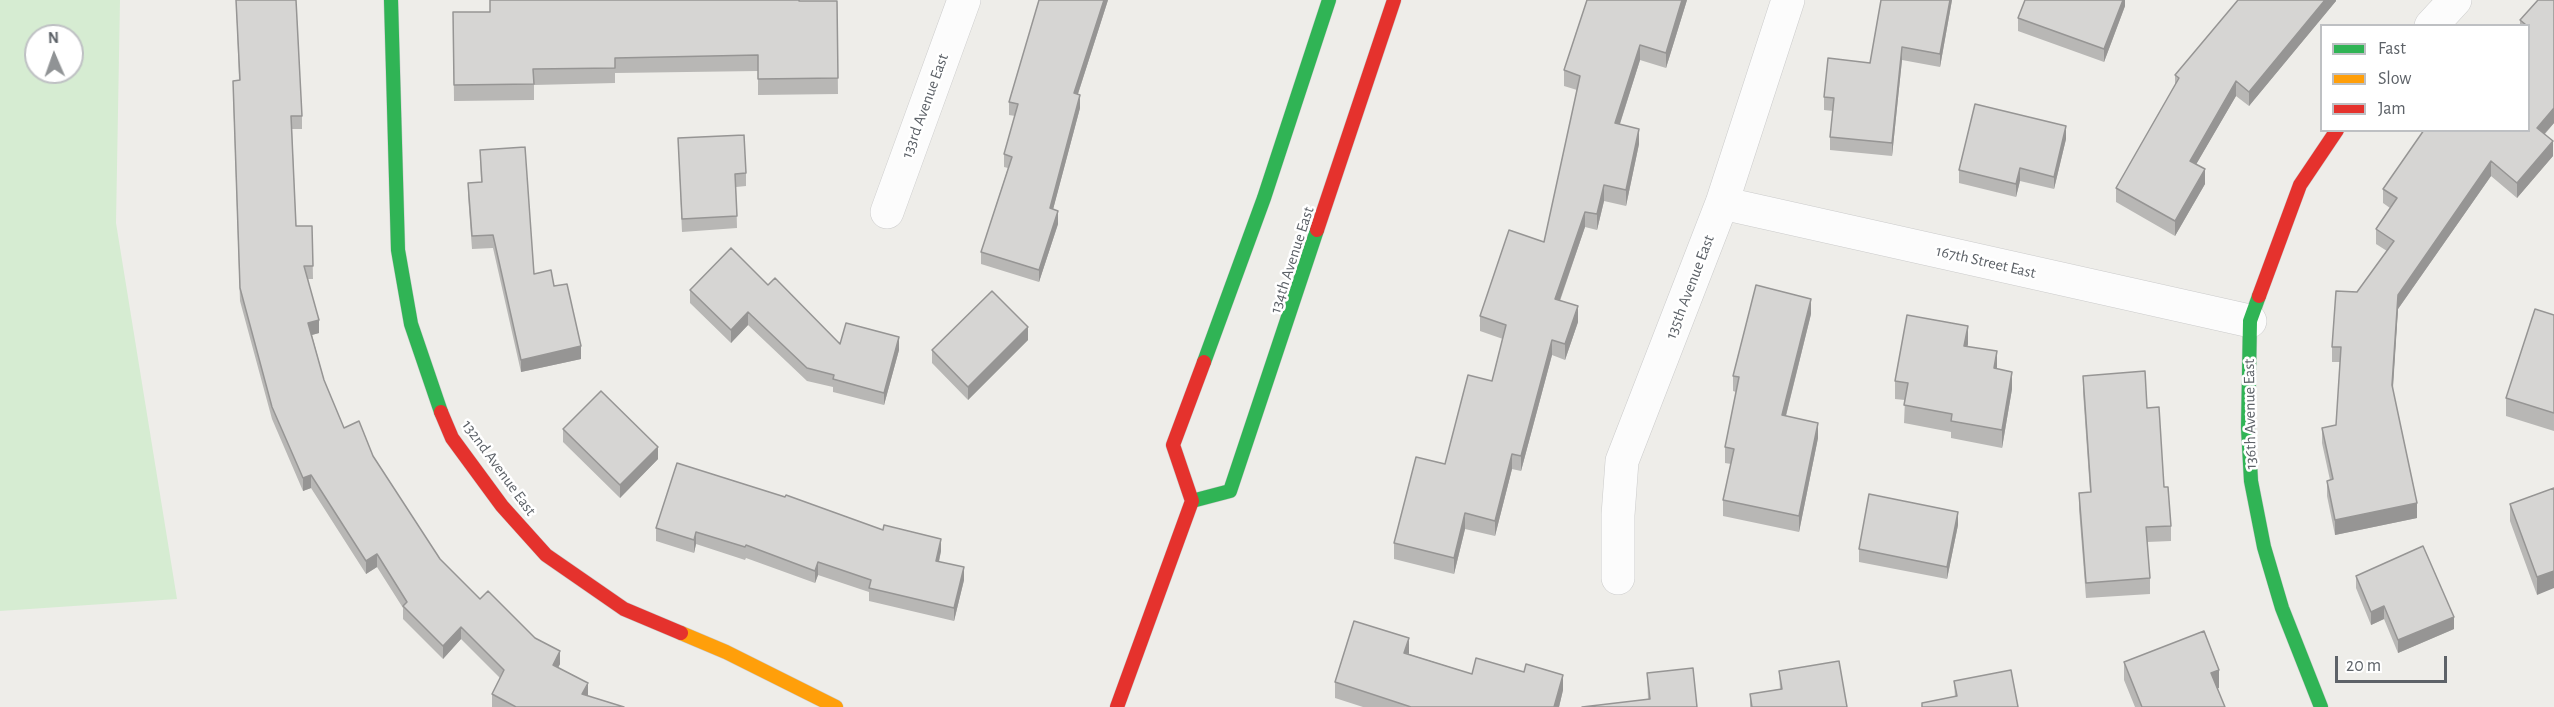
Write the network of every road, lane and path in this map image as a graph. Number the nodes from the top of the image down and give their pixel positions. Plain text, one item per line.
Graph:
1 (392, 0) edge
2 (964, 0) edge
3 (1329, 0) edge
4 (1394, 0) edge
5 (1788, 0) edge
6 (2455, 0) edge
7 (2433, 24) edge
8 (2336, 132) edge
9 (1722, 203) junction
10 (887, 212) dead end
11 (2250, 321) junction
12 (1192, 501) junction
13 (1618, 578) dead end
14 (836, 707) edge
15 (1117, 707) edge
16 (2321, 707) edge

1 - 14 street, 132nd Avenue East
2 - 10 street, 133rd Avenue East
3 - 12 street
4 - 12 street, 134th Avenue East
5 - 9 street, 135th Avenue East
6 - 7 street
8 - 11 street, 136th Avenue East
9 - 11 street, 167th Street East
9 - 13 street, 135th Avenue East
11 - 16 street, 136th Avenue East
12 - 15 street

